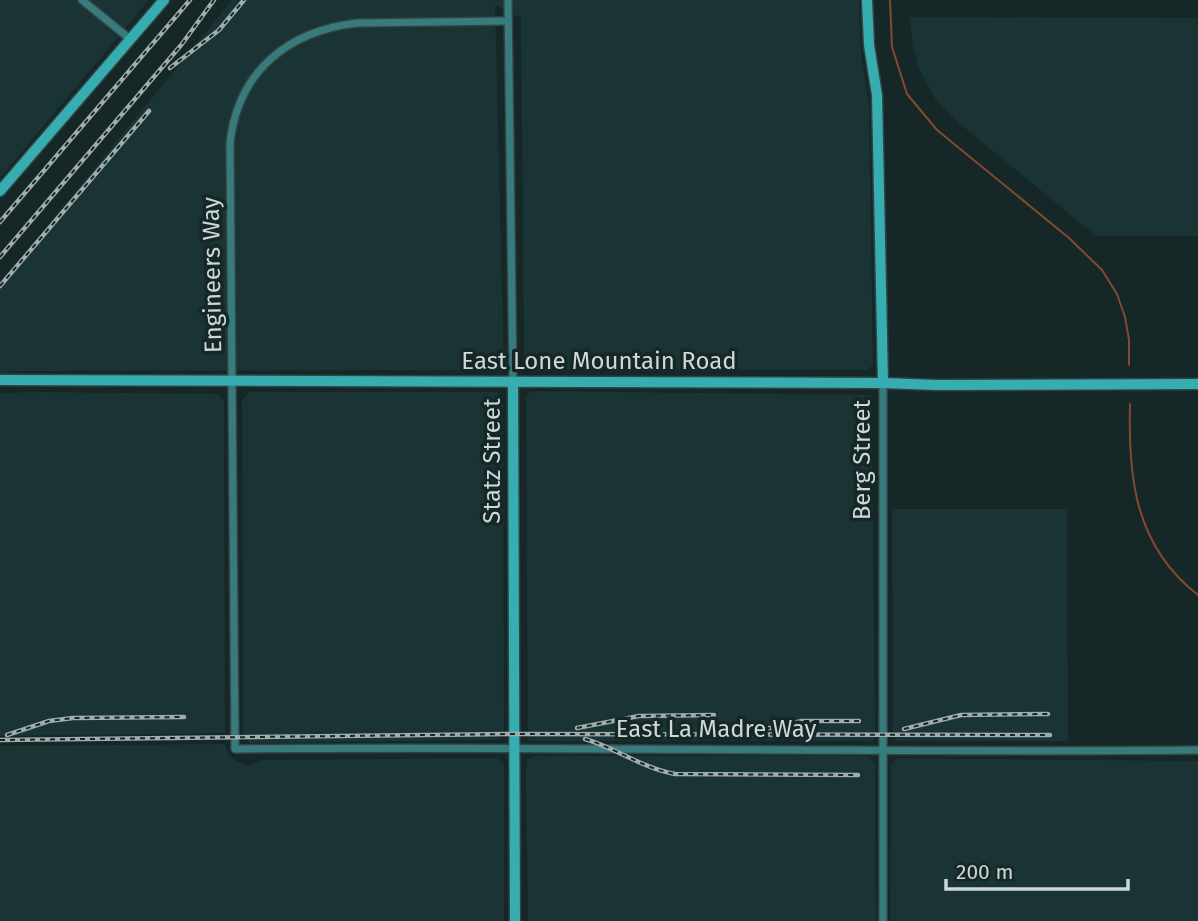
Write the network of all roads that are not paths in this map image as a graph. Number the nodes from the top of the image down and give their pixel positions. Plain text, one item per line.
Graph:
1 (82, 0) edge
2 (164, 0) edge
3 (508, 0) edge
4 (867, 0) edge
5 (508, 21) junction
6 (130, 39) junction
7 (0, 191) edge
8 (0, 380) edge
9 (233, 380) junction
10 (513, 382) junction
11 (883, 383) junction
12 (1198, 384) edge
13 (514, 747) junction
14 (234, 749) joint
15 (883, 750) junction
16 (1198, 750) edge
17 (515, 921) edge
18 (883, 921) edge

1 - 6 street
2 - 6 street
3 - 5 street, Statz Street
4 - 11 street, Berg Street
5 - 9 street, Engineers Way
5 - 10 street, Statz Street
6 - 7 street
8 - 9 street, East Lone Mountain Road
9 - 10 street, East Lone Mountain Road
9 - 14 street, Engineers Way
10 - 11 street, East Lone Mountain Road
10 - 13 street, Statz Street
11 - 12 street, East Lone Mountain Road
11 - 15 street, Berg Street
13 - 14 street, East La Madre Way
13 - 15 street, East La Madre Way
13 - 17 street, Statz Street
15 - 16 street, East La Madre Way
15 - 18 street, Berg Street

